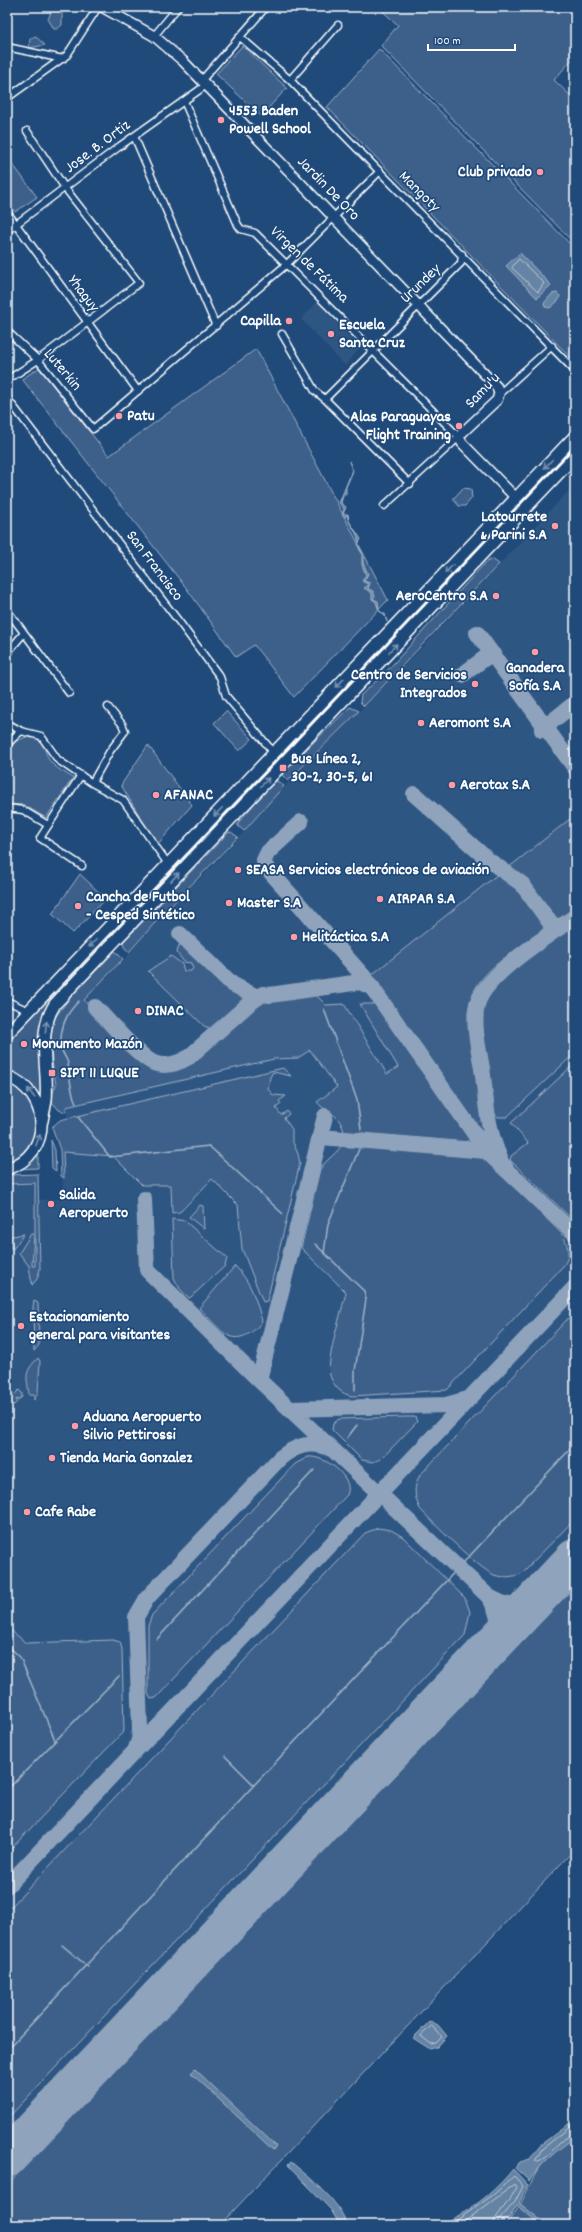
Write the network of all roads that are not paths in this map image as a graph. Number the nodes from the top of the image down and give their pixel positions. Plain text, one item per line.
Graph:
1 (98, 7) edge
2 (102, 7) edge
3 (169, 7) edge
4 (266, 7) edge
5 (176, 9) edge
6 (338, 25) dead end
7 (154, 36) junction
8 (240, 37) junction
9 (7, 47) edge
10 (63, 59) junction
11 (290, 80) junction
12 (203, 83) junction
13 (7, 98) edge
14 (184, 101) junction
15 (27, 131) dead end
16 (134, 136) junction
17 (380, 171) junction
18 (65, 188) junction
19 (7, 212) edge
20 (333, 216) junction
21 (16, 225) junction
22 (7, 231) edge
23 (462, 254) junction
24 (287, 264) junction
25 (418, 304) junction
26 (89, 322) junction
27 (216, 326) junction
28 (7, 331) edge
29 (282, 334) dead end
30 (552, 346) junction
31 (372, 350) junction
32 (38, 360) junction
33 (575, 371) edge
34 (7, 380) edge
35 (138, 391) junction
36 (500, 394) junction
37 (7, 398) edge
38 (325, 398) junction
39 (575, 436) edge
40 (460, 437) junction
41 (575, 456) edge
42 (410, 484) junction
43 (516, 498) junction
44 (384, 506) dead end
45 (468, 548) junction
46 (479, 558) junction
47 (7, 610) edge
48 (24, 633) junction
49 (7, 653) edge
50 (69, 692) dead end
51 (108, 707) dead end
52 (7, 722) edge
53 (21, 731) junction
54 (7, 744) edge
55 (274, 753) junction
56 (81, 775) junction
57 (92, 783) junction
58 (7, 808) edge
59 (48, 825) junction
60 (168, 864) junction
61 (82, 866) dead end
62 (7, 1001) edge
63 (29, 1011) junction
64 (7, 1034) edge
65 (7, 1076) edge
66 (42, 1121) junction
67 (7, 1169) edge

1 - 10 street
2 - 7 street, Jardin De Oro
3 - 5 street
4 - 8 street, Jose. B. Ortiz
5 - 7 street
6 - 11 street
7 - 12 street, Jardin De Oro
8 - 11 street, Mangoty
8 - 12 street, Jose. B. Ortiz
9 - 10 street
10 - 13 street
11 - 17 street, Mangoty
12 - 14 street, Jose. B. Ortiz
12 - 20 street, Jardin De Oro
14 - 16 street, Jose. B. Ortiz
14 - 24 street, Virgen de Fátima
15 - 18 street
16 - 18 street, Jose. B. Ortiz
16 - 27 street
17 - 20 street
17 - 23 street, Mangoty
18 - 21 street, Jose. B. Ortiz
18 - 26 street
19 - 21 street, Yhaguy
20 - 24 street
20 - 25 street, Jardin De Oro
21 - 22 street, Jose. B. Ortiz
21 - 26 street, Yhaguy
23 - 25 street, Urundey
23 - 30 street, Mangoty
24 - 27 street
24 - 31 street, Virgen de Fátima
25 - 31 street, Urundey
25 - 36 street, Jardin De Oro
26 - 32 street
26 - 35 street, Yhaguy
27 - 35 street
28 - 32 street, Luterkin
29 - 38 street
30 - 33 street, Mangoty
30 - 36 street, Samu'u
31 - 38 street, Urundey
31 - 40 street, Virgen de Fátima
32 - 34 street
32 - 35 street, Luterkin
36 - 40 street, Samu'u
37 - 55 street, San Francisco
38 - 42 street
39 -> 43 highway
40 - 42 street, Samu'u
40 - 43 street, Virgen de Fátima
41 - 46 highway
42 - 44 street, Samu'u
43 - 45 highway
45 - 46 highway
45 -> 55 highway
66 -> 46 highway
47 - 48 street
48 - 49 street
48 - 50 street
51 - 57 street
52 - 53 street
53 - 54 street
53 - 56 street
55 -> 60 highway
56 - 57 street
56 - 59 street
57 - 60 street
58 - 59 street
59 - 61 street
60 -> 63 highway
62 - 63 street
63 - 64 highway
66 -> 65 highway
67 -> 66 highway

